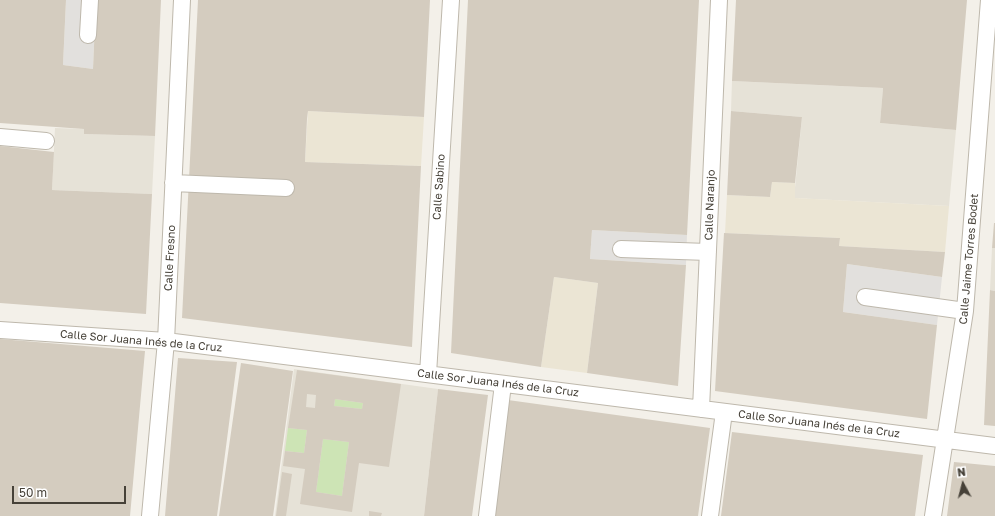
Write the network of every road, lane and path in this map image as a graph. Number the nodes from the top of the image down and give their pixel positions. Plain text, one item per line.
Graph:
1 (90, 0) edge
2 (182, 0) edge
3 (451, 0) edge
4 (719, 0) edge
5 (989, 0) edge
6 (88, 35) dead end
7 (0, 137) edge
8 (46, 141) dead end
9 (173, 183) junction
10 (286, 188) dead end
11 (621, 249) dead end
12 (708, 252) junction
13 (866, 297) dead end
14 (965, 311) junction
15 (0, 330) edge
16 (166, 341) junction
17 (428, 374) junction
18 (503, 384) junction
19 (701, 409) junction
20 (724, 412) junction
21 (945, 441) junction
22 (995, 446) edge
23 (150, 516) edge
24 (487, 516) edge
25 (710, 516) edge
26 (933, 516) edge

1 - 6 street
2 - 9 street, Calle Fresno
3 - 17 street, Calle Sabino
4 - 12 street, Calle Naranjo
5 - 14 street, Calle Jaime Torres Bodet
7 - 8 street
9 - 10 street
9 - 16 street, Calle Fresno
11 - 12 street
12 - 19 street, Calle Naranjo
13 - 14 street
14 - 21 street, Calle Jaime Torres Bodet
15 - 16 street, Calle Sor Juana Inés de la Cruz
16 - 17 street, Calle Sor Juana Inés de la Cruz
16 - 23 street, Calle Fresno
17 - 18 street, Calle Sor Juana Inés de la Cruz
18 - 19 street, Calle Sor Juana Inés de la Cruz
18 - 24 street
19 - 20 street, Calle Sor Juana Inés de la Cruz
20 - 21 street, Calle Sor Juana Inés de la Cruz
20 - 25 street
21 - 22 street, Calle Sor Juana Inés de la Cruz
21 - 26 street, Calle Jaime Torres Bodet

